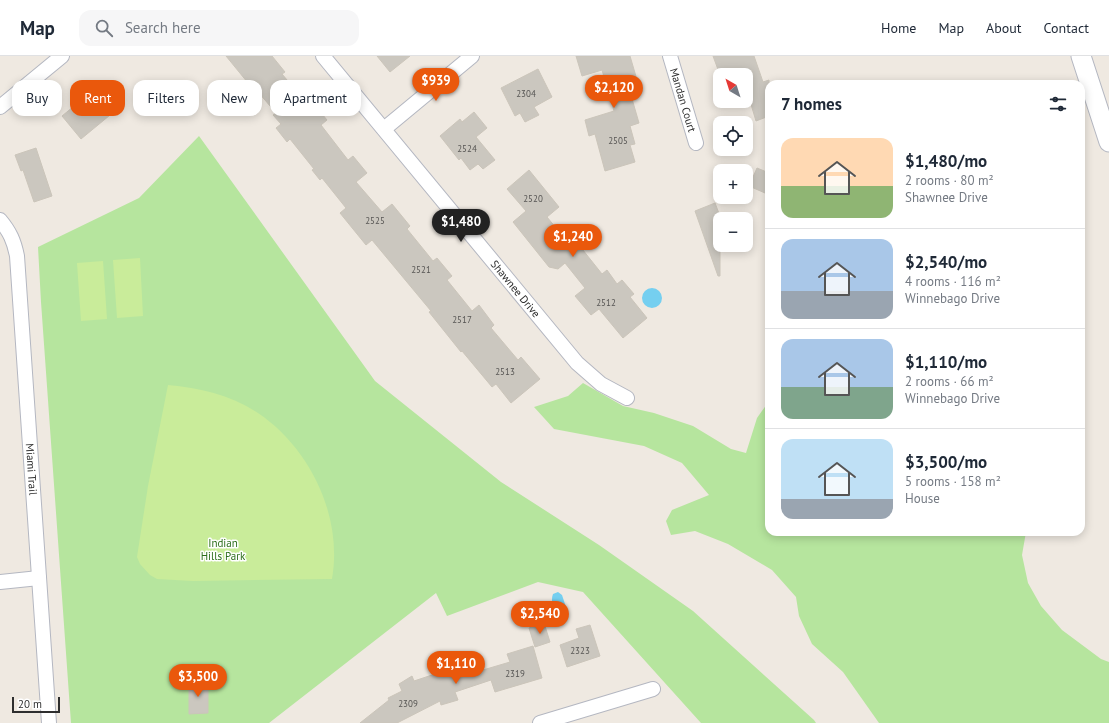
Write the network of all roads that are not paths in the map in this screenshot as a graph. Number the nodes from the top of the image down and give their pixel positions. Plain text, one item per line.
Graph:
1 (62, 56) edge
2 (323, 56) edge
3 (472, 56) edge
4 (670, 56) edge
5 (1081, 56) edge
6 (0, 107) edge
7 (384, 130) junction
8 (1109, 142) edge
9 (696, 143) dead end
10 (0, 220) edge
11 (627, 398) dead end
12 (39, 578) junction
13 (0, 582) edge
14 (653, 689) dead end
15 (556, 721) edge
16 (49, 723) edge
17 (540, 723) edge

1 - 6 street
2 - 7 street, Shawnee Drive
3 - 7 street
4 - 9 street, Mandan Court
5 - 8 street
7 - 11 street, Shawnee Drive
10 - 12 street, Miami Trail
12 - 13 street
12 - 16 street, Miami Trail
14 - 15 street
15 - 17 street

